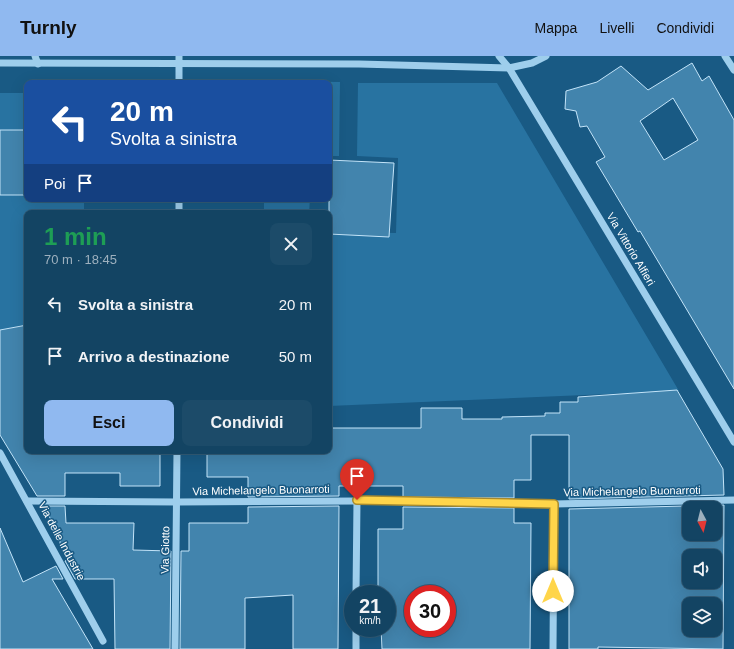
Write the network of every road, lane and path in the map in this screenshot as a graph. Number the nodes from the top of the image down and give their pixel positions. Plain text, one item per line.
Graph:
1 (35, 56) edge
2 (499, 56) edge
3 (546, 56) edge
4 (726, 56) edge
5 (180, 60) edge
6 (0, 63) edge
7 (38, 64) junction
8 (508, 68) junction
9 (734, 70) edge
10 (179, 80) edge
11 (734, 442) edge
12 (0, 453) edge
13 (177, 454) edge
14 (357, 500) junction
15 (734, 500) edge
16 (27, 501) junction
17 (177, 502) junction
18 (554, 504) junction
19 (356, 585) edge
20 (356, 637) edge
21 (103, 641) dead end
22 (175, 649) edge
23 (356, 649) edge
24 (553, 649) edge

1 - 7 street
2 - 8 street, Via Vittorio Alfieri
3 - 8 street
4 - 9 street
5 - 7 street
5 - 8 street
5 - 10 street
6 - 7 street
8 - 11 street, Via Vittorio Alfieri
12 - 16 street, Via delle Industrie
13 - 17 street, Via Giotto
14 - 17 street, Via Michelangelo Buonarroti
14 - 18 street, Via Michelangelo Buonarroti
14 - 19 street
15 - 18 street, Via Michelangelo Buonarroti
16 - 17 street, Via Michelangelo Buonarroti
16 - 21 street, Via delle Industrie
17 - 22 street, Via Giotto
18 - 24 street
20 - 23 street

